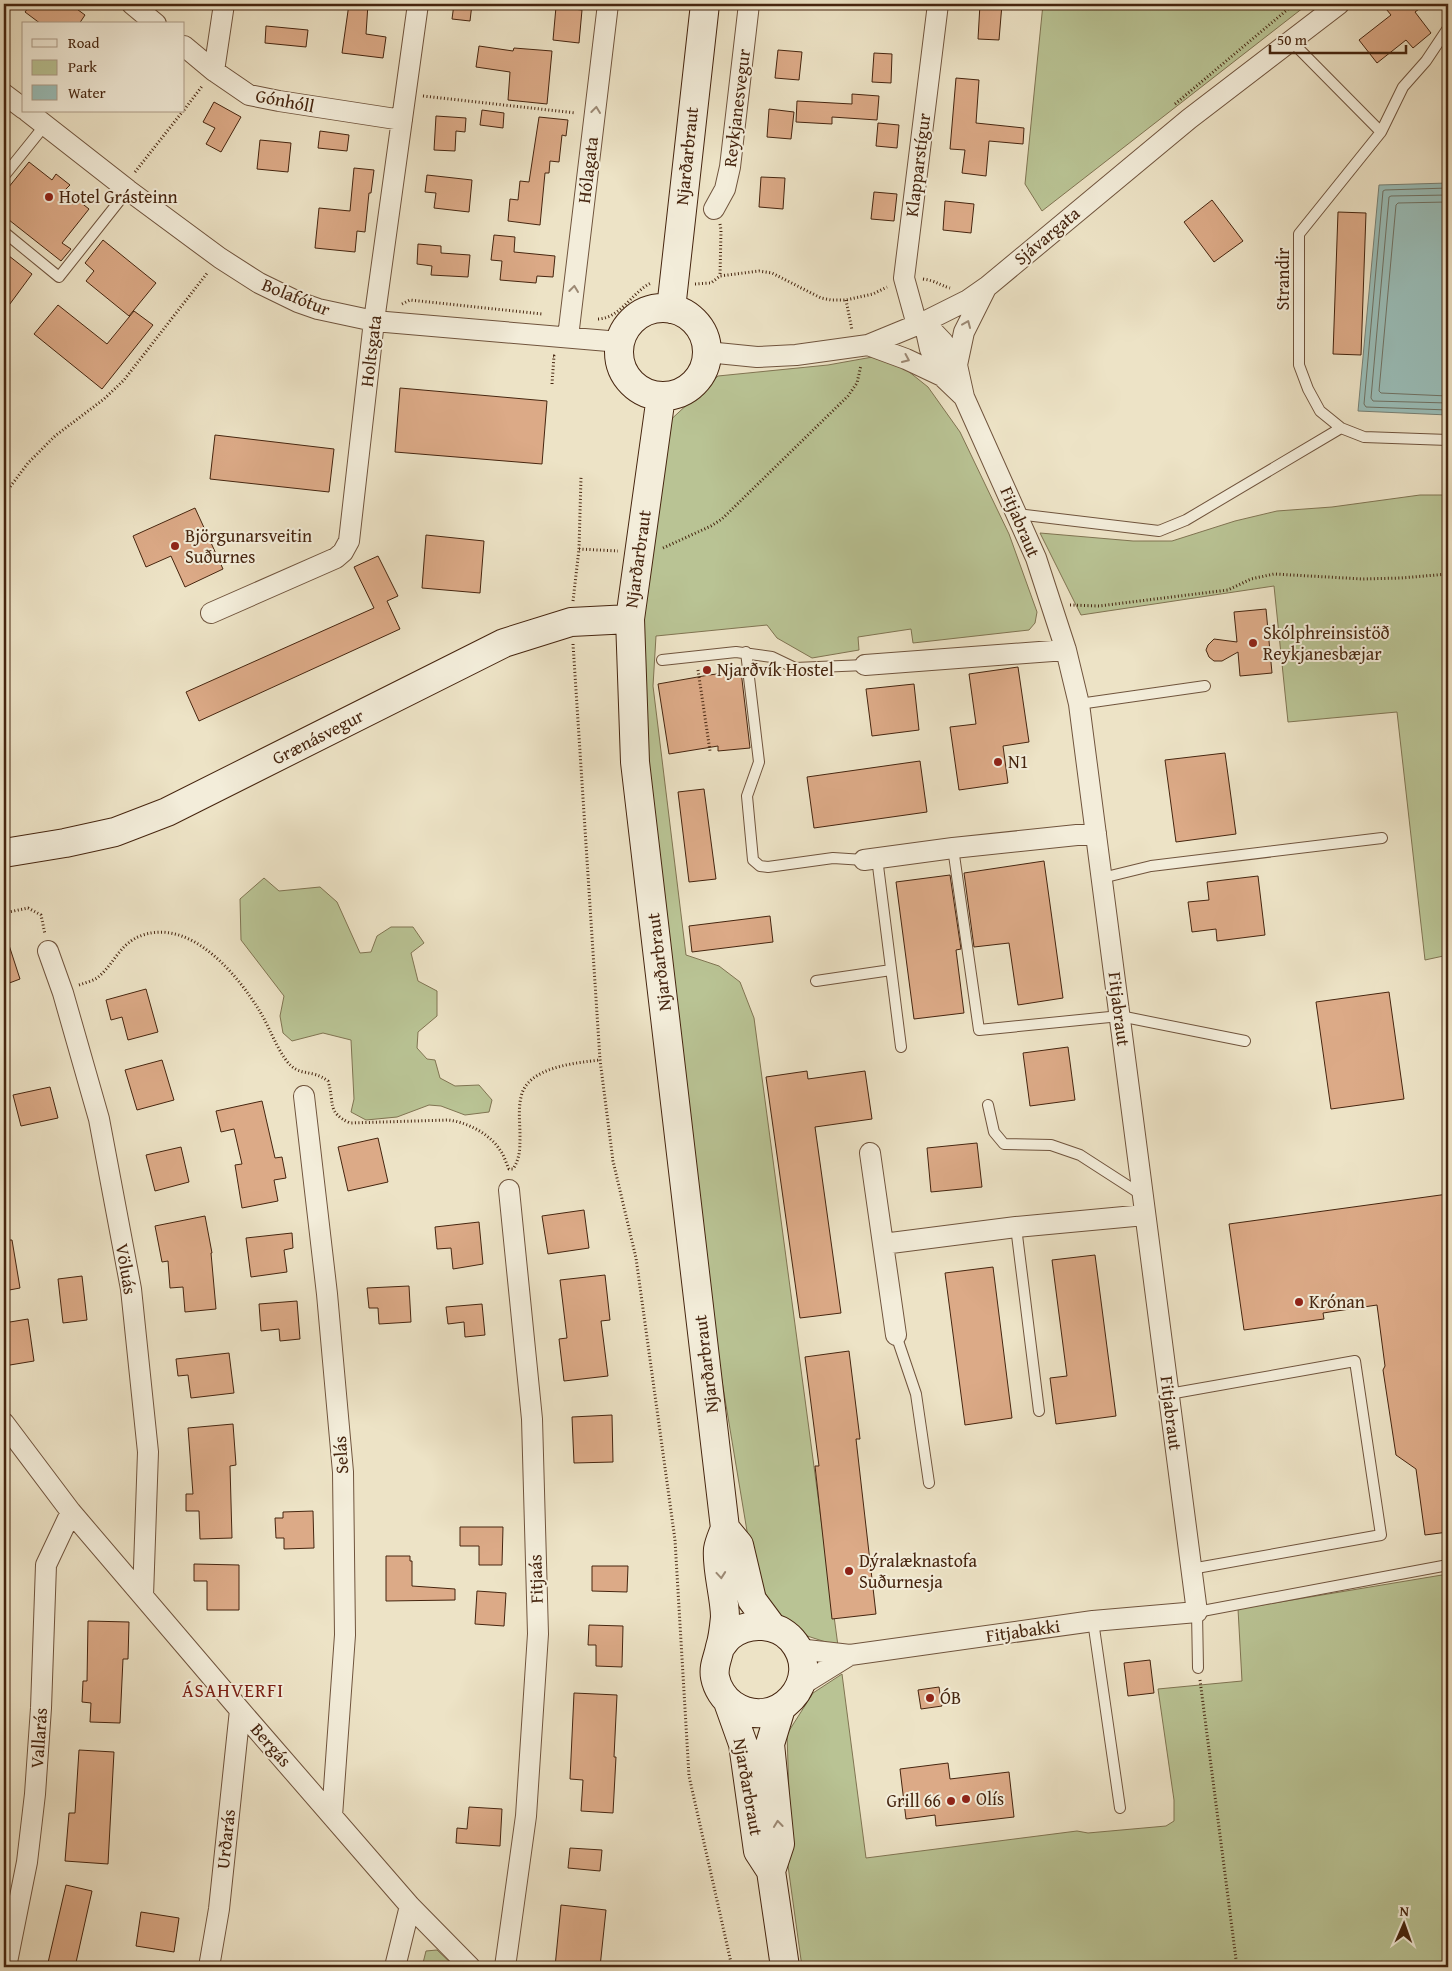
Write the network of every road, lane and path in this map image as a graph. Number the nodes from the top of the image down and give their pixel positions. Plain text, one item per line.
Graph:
1 (132, 4) edge
2 (224, 4) edge
3 (418, 4) edge
4 (608, 4) edge
5 (705, 4) edge
6 (749, 4) edge
7 (938, 4) edge
8 (1294, 4) edge
9 (1339, 4) edge
10 (154, 22) edge
11 (1448, 28) edge
12 (1291, 41) junction
13 (185, 47) edge
14 (214, 71) junction
15 (4, 94) edge
16 (405, 94) junction
17 (1173, 105) dead end
18 (185, 107) edge
19 (22, 108) edge
20 (28, 112) edge
21 (182, 112) edge
22 (595, 115) junction
23 (402, 120) junction
24 (45, 125) junction
25 (1381, 132) junction
26 (4, 176) edge
27 (131, 183) junction
28 (714, 208) dead end
29 (4, 232) edge
30 (220, 258) junction
31 (904, 278) junction
32 (988, 286) junction
33 (953, 288) dead end
34 (672, 296) junction
35 (846, 300) junction
36 (375, 311) junction
37 (570, 317) junction
38 (920, 324) junction
39 (568, 337) junction
40 (620, 342) junction
41 (862, 346) junction
42 (707, 352) junction
43 (950, 371) junction
44 (661, 396) junction
45 (1341, 428) junction
46 (1448, 440) edge
47 (581, 477) dead end
48 (4, 495) edge
49 (1017, 514) junction
50 (579, 549) junction
51 (639, 552) junction
52 (1448, 574) edge
53 (1052, 603) junction
54 (211, 613) dead end
55 (630, 619) junction
56 (571, 622) junction
57 (1066, 650) junction
58 (746, 652) junction
59 (696, 656) junction
60 (662, 660) dead end
61 (865, 665) joint
62 (1205, 686) dead end
63 (1079, 704) junction
64 (710, 751) dead end
65 (1096, 833) junction
66 (1382, 838) dead end
67 (954, 848) junction
68 (4, 853) edge
69 (870, 859) junction
70 (1102, 878) junction
71 (4, 913) edge
72 (48, 951) joint
73 (891, 970) junction
74 (816, 981) dead end
75 (63, 993) junction
76 (1120, 1016) junction
77 (1244, 1041) dead end
78 (900, 1047) dead end
79 (600, 1060) junction
80 (304, 1096) dead end
81 (988, 1105) dead end
82 (870, 1153) dead end
83 (509, 1190) dead end
84 (1144, 1205) junction
85 (1016, 1227) junction
86 (883, 1244) junction
87 (896, 1336) joint
88 (1169, 1394) junction
89 (1039, 1411) dead end
90 (4, 1423) edge
91 (929, 1483) dead end
92 (71, 1512) junction
93 (725, 1528) junction
94 (1448, 1566) edge
95 (1191, 1569) junction
96 (142, 1596) junction
97 (1197, 1612) junction
98 (1092, 1621) junction
99 (772, 1627) junction
100 (720, 1648) junction
101 (798, 1649) junction
102 (850, 1655) junction
103 (1198, 1668) joint
104 (800, 1686) junction
105 (728, 1702) junction
106 (781, 1708) junction
107 (240, 1710) junction
108 (1120, 1808) dead end
109 (332, 1816) junction
110 (771, 1871) junction
111 (410, 1906) junction
112 (6, 1967) edge
113 (209, 1967) edge
114 (395, 1967) edge
115 (470, 1967) edge
116 (506, 1967) edge
117 (732, 1967) edge
118 (785, 1967) edge
119 (1237, 1967) edge

1 - 10 street
2 - 14 street
3 - 16 street, Holtsgata
22 -> 4 street, Hólagata
5 - 34 main road, Njarðarbraut
6 - 28 street, Reykjanesvegur
7 - 31 street, Klapparstígur
8 - 17 path
9 - 12 street, Sjávargata
11 - 25 lane, Strandir
12 - 25 lane
12 - 32 street, Sjávargata
13 - 14 street, Gónhóll
14 - 18 path
14 - 23 street, Gónhóll
15 - 19 street, Bolafótur
16 - 22 path
16 - 23 street, Holtsgata
20 - 24 street, Bolafótur
21 - 27 path
37 -> 22 street, Hólagata
23 - 36 street, Holtsgata
24 - 26 lane
24 - 27 street, Bolafótur
25 - 45 lane, Strandir
27 - 29 lane
27 - 30 street, Bolafótur
30 - 36 street, Bolafótur
30 - 48 path
31 - 33 path
31 - 35 path
31 - 38 street, Klapparstígur
32 - 38 street, Sjávargata
43 -> 32 street, Fitjabraut
34 - 35 path
34 - 37 path
34 - 40 main road
34 - 42 main road
35 - 41 path
36 - 37 path
36 - 39 street, Bolafótur
36 - 54 street, Holtsgata
37 - 39 street, Hólagata
38 - 41 street, Sjávargata
38 - 43 street, Fitjabraut
39 - 40 street, Bolafótur
40 - 44 main road
41 - 42 street, Sjávargata
41 -> 43 street
41 - 51 path
42 - 44 main road
43 - 49 street, Fitjabraut
44 - 51 main road, Njarðarbraut
45 - 46 lane, Strandir
45 - 49 lane
47 - 50 path
49 - 53 street, Fitjabraut
50 - 51 path
50 - 56 path
51 - 55 main road, Njarðarbraut
52 - 53 path
53 - 57 street, Fitjabraut
55 - 56 main road, Grænásvegur
55 - 93 main road, Njarðarbraut
56 - 68 main road, Grænásvegur
56 - 79 path
57 - 61 street
57 - 63 street, Fitjabraut
58 - 59 lane
58 - 61 lane
58 - 69 lane
59 - 60 lane
59 - 64 path
62 - 63 lane
63 - 65 street, Fitjabraut
65 - 67 street
65 - 70 street, Fitjabraut
66 - 70 lane
67 - 69 street
67 - 76 lane
69 - 73 lane
70 - 76 street, Fitjabraut
71 - 72 path
72 - 75 street, Völuás
73 - 74 lane
73 - 78 lane
75 - 79 path
75 - 96 street, Völuás
76 - 77 lane
76 - 84 street, Fitjabraut
79 - 117 path
80 - 109 street, Selás
81 - 84 lane
82 - 86 street
83 - 116 street, Fitjaás
84 - 85 street
84 - 88 street, Fitjabraut
85 - 86 street
85 - 89 lane
86 - 87 street
87 - 91 lane
88 - 95 street, Fitjabraut
88 - 95 lane
90 - 92 street, Bergás
92 - 96 street, Bergás
92 - 112 street, Vallarás
93 - 99 main road, Njarðarbraut
93 -> 100 main road, Njarðarbraut
94 - 97 lane
95 - 97 street, Fitjabraut
96 - 107 street, Bergás
97 - 98 street, Fitjabakki
97 - 103 lane
98 - 102 street, Fitjabakki
98 - 108 lane
99 - 100 main road
99 - 101 main road, Njarðarbraut
100 - 105 main road, Njarðarbraut
101 - 102 street, Fitjabakki
101 - 104 main road
102 - 104 street, Fitjabakki
103 - 119 path
104 - 106 main road, Njarðarbraut
105 - 106 main road, Njarðarbraut
105 - 110 main road, Njarðarbraut
110 -> 106 main road, Njarðarbraut
107 - 109 street, Bergás
107 - 113 street, Urðarás
109 - 111 street, Bergás
110 - 118 main road, Njarðarbraut
111 - 114 street
111 - 115 street, Bergás

